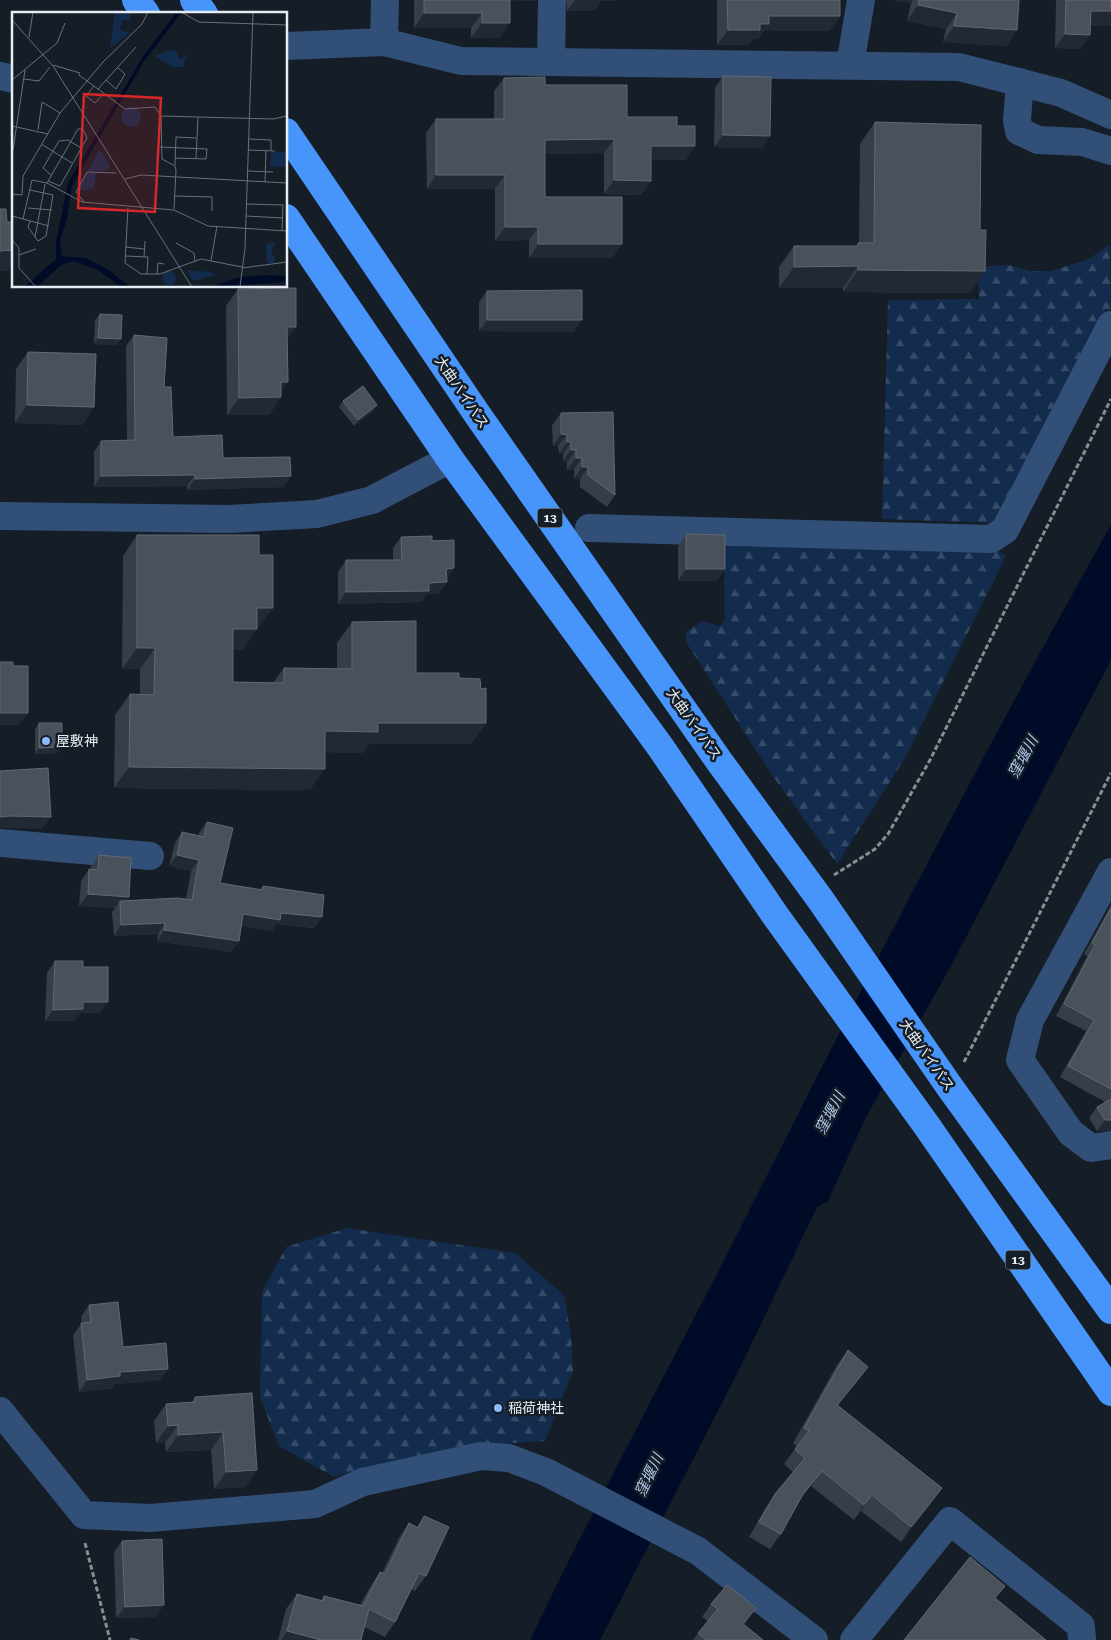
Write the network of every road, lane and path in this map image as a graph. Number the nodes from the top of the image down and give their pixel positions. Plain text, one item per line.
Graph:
1 (136, 0) edge
2 (194, 0) edge
3 (385, 0) edge
4 (552, 0) edge
5 (861, 0) edge
6 (145, 12) edge
7 (203, 12) edge
8 (384, 42) junction
9 (288, 46) edge
10 (550, 62) junction
11 (850, 65) junction
12 (1020, 82) junction
13 (1111, 115) edge
14 (288, 135) edge
15 (1111, 151) edge
16 (288, 221) edge
17 (1111, 325) edge
18 (1111, 399) edge
19 (450, 460) junction
20 (0, 516) edge
21 (589, 528) dead end
22 (1111, 773) edge
23 (0, 843) edge
24 (150, 856) dead end
25 (1111, 872) edge
26 (826, 888) junction
27 (956, 1076) junction
28 (1111, 1145) edge
29 (1111, 1310) edge
30 (1111, 1392) edge
31 (0, 1411) edge
32 (84, 1515) junction
33 (110, 1640) edge
34 (814, 1640) edge
35 (854, 1640) edge
36 (1082, 1640) edge

1 - 6 highway
2 - 7 highway
3 - 8 street
4 - 10 street
5 - 11 street
8 - 9 street
8 - 10 street
10 - 11 street
11 - 12 street
12 - 13 street
12 - 15 street
14 - 26 highway, 大曲バイパス / 13
16 - 19 highway, 13
17 - 21 street
18 - 26 path
19 - 20 street
19 - 30 highway, 13
22 - 27 path
23 - 24 street
25 - 28 street
26 - 27 highway, 大曲バイパス / 13
27 - 29 highway, 大曲バイパス / 13
31 - 32 street
32 - 33 path
32 - 34 street
35 - 36 street

